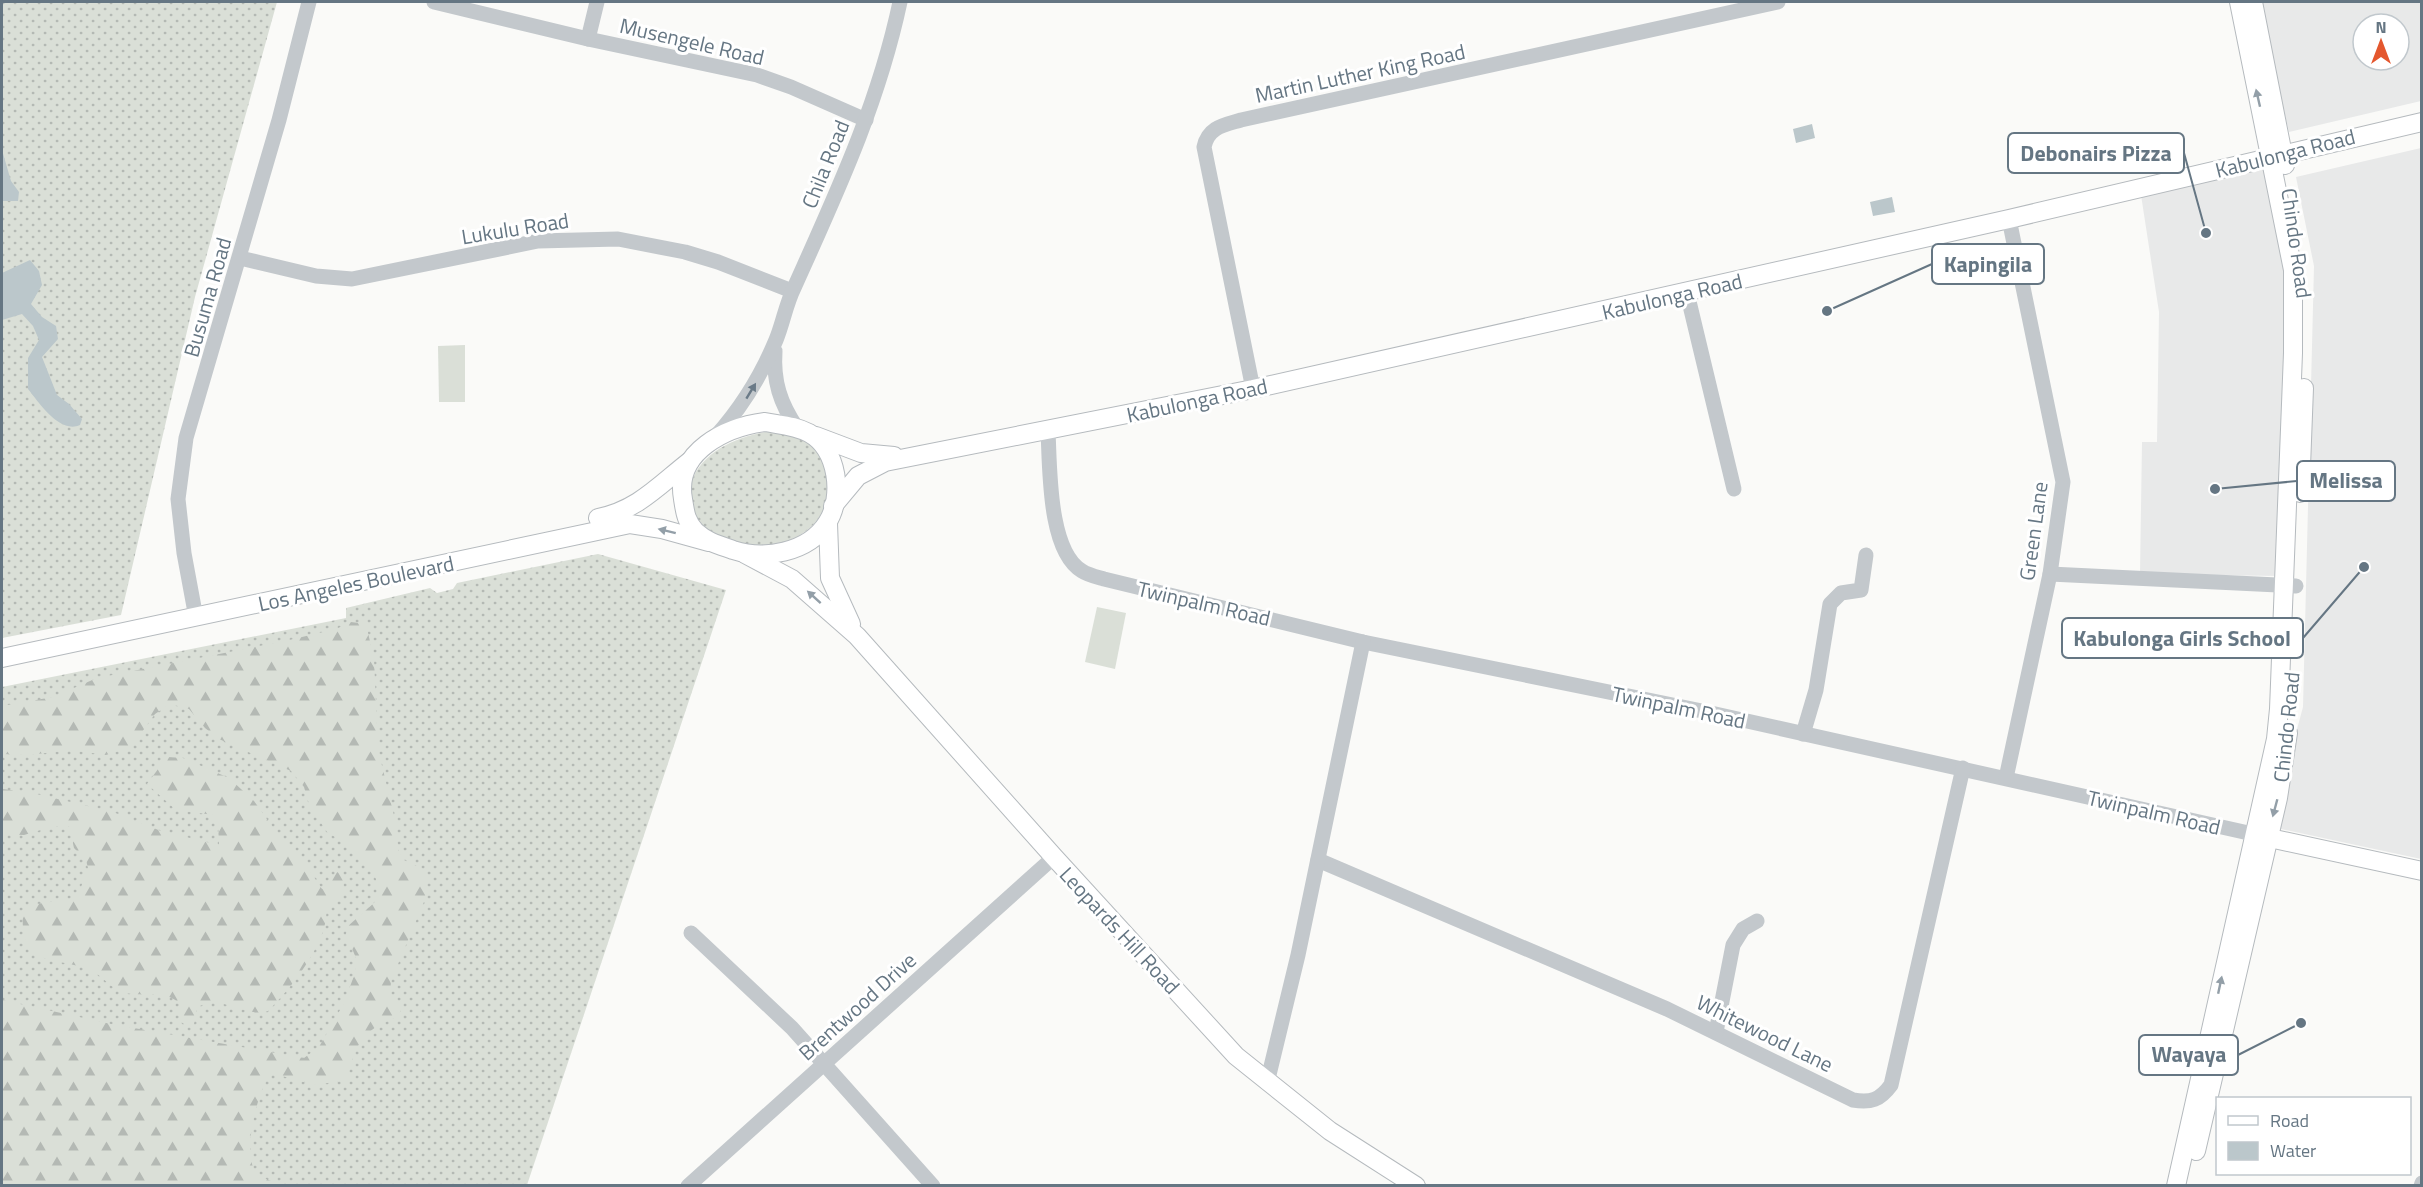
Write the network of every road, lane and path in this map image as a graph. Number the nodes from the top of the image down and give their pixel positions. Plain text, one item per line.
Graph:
1 (309, 2) edge
2 (434, 2) edge
3 (597, 2) edge
4 (900, 2) edge
5 (1779, 2) edge
6 (2239, 2) edge
7 (2253, 2) edge
8 (588, 39) junction
9 (866, 120) junction
10 (2421, 122) edge
11 (2277, 154) junction
12 (2009, 219) junction
13 (240, 258) junction
14 (792, 291) junction
15 (1687, 293) junction
16 (776, 339) junction
17 (1253, 389) junction
18 (805, 431) junction
19 (1047, 432) junction
20 (716, 436) junction
21 (919, 456) junction
22 (690, 461) junction
23 (1734, 489) dead end
24 (830, 514) junction
25 (710, 542) junction
26 (745, 554) junction
27 (1866, 555) dead end
28 (2050, 574) junction
29 (2291, 586) junction
30 (194, 607) junction
31 (857, 636) junction
32 (1363, 642) junction
33 (2, 648) edge
34 (2, 658) edge
35 (1803, 734) junction
36 (1963, 768) junction
37 (2006, 778) junction
38 (2260, 836) junction
39 (1053, 857) junction
40 (1318, 860) junction
41 (2421, 871) edge
42 (1757, 921) dead end
43 (691, 933) dead end
44 (1716, 1032) junction
45 (824, 1063) junction
46 (1268, 1083) junction
47 (688, 1185) edge
48 (933, 1185) edge
49 (1416, 1185) edge
50 (2176, 1185) edge
51 (2188, 1185) edge

1 - 13 street, Busuma Road
2 - 8 street, Musengele Road
3 - 8 street
4 - 9 street, Chila Road
5 - 17 street, Martin Luther King Road
11 -> 6 main road
7 - 11 main road
8 - 9 street, Musengele Road
9 - 14 street, Chila Road
10 - 11 main road, Kabulonga Road
11 - 12 main road, Kabulonga Road
11 - 29 main road, Chindo Road
12 - 15 main road, Kabulonga Road
12 - 28 street, Green Lane
13 - 14 street, Lukulu Road
13 - 30 street, Busuma Road
14 - 16 street, Chila Road
15 - 17 main road, Kabulonga Road
15 - 23 street
16 - 18 street, Chila Road
20 -> 16 street, Chila Road
17 - 19 main road, Kabulonga Road
18 - 20 main road
18 - 21 main road, Kabulonga Road
18 - 24 main road
19 - 21 main road, Kabulonga Road
19 - 32 street, Twinpalm Road
20 - 22 main road
21 - 24 main road, Kabulonga Road
22 - 25 main road
22 - 30 main road, Los Angeles Boulevard
24 - 26 main road
24 - 31 main road, Leopards Hill Road
25 - 26 main road
25 -> 34 main road, Los Angeles Boulevard
31 -> 26 main road, Leopards Hill Road
27 - 35 street
28 - 29 street
28 - 37 street, Green Lane
29 - 38 main road, Chindo Road
30 - 33 main road, Los Angeles Boulevard
31 - 39 main road, Leopards Hill Road
32 - 35 street, Twinpalm Road
32 - 40 street
35 - 36 street, Twinpalm Road
36 - 37 street, Twinpalm Road
36 - 44 street, Whitewood Lane
37 - 38 street, Twinpalm Road
38 - 41 main road, Twinpalm Road
50 -> 38 main road, Chindo Road
38 - 51 main road, Chindo Road
39 - 45 street, Brentwood Drive
39 - 46 main road, Leopards Hill Road
40 - 44 street, Whitewood Lane
40 - 46 street
42 - 44 street
43 - 45 street
45 - 47 street, Brentwood Drive
45 - 48 street
46 - 49 main road, Leopards Hill Road

